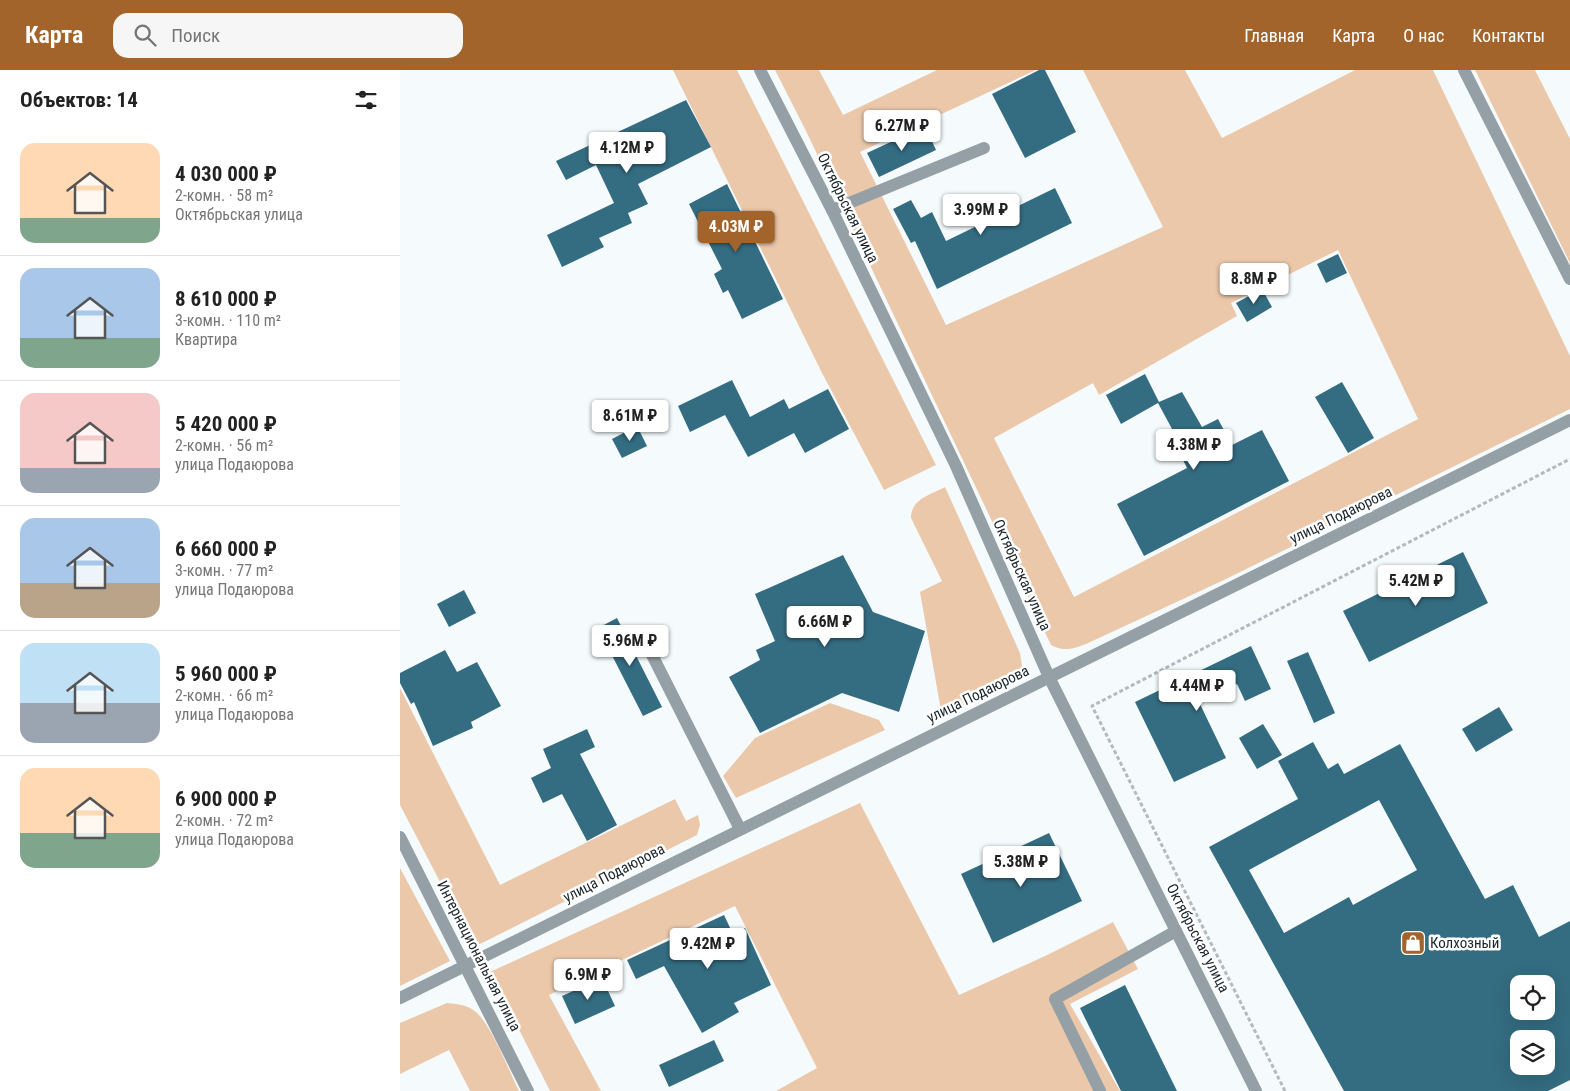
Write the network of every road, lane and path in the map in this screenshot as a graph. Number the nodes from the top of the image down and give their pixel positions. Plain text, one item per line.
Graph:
1 (760, 70) edge
2 (1464, 70) edge
3 (984, 148) dead end
4 (832, 210) junction
5 (1570, 280) edge
6 (1570, 420) edge
7 (1570, 459) edge
8 (640, 630) dead end
9 (1049, 677) junction
10 (740, 829) junction
11 (400, 837) edge
12 (1176, 931) junction
13 (466, 966) junction
14 (400, 998) edge
15 (528, 1091) edge
16 (1100, 1091) edge
17 (1256, 1091) edge
18 (1285, 1091) edge

1 - 4 street, Октябрьская улица
2 - 5 street
3 - 4 street
4 - 9 street, Октябрьская улица
6 - 9 street, улица Подаюрова
7 - 18 path
8 - 10 street
9 - 10 street, улица Подаюрова
9 - 12 street, Октябрьская улица
10 - 13 street, улица Подаюрова
11 - 13 street, Интернациональная улица
12 - 16 street
12 - 17 street, Октябрьская улица
13 - 14 street, улица Подаюрова
13 - 15 street, Интернациональная улица

